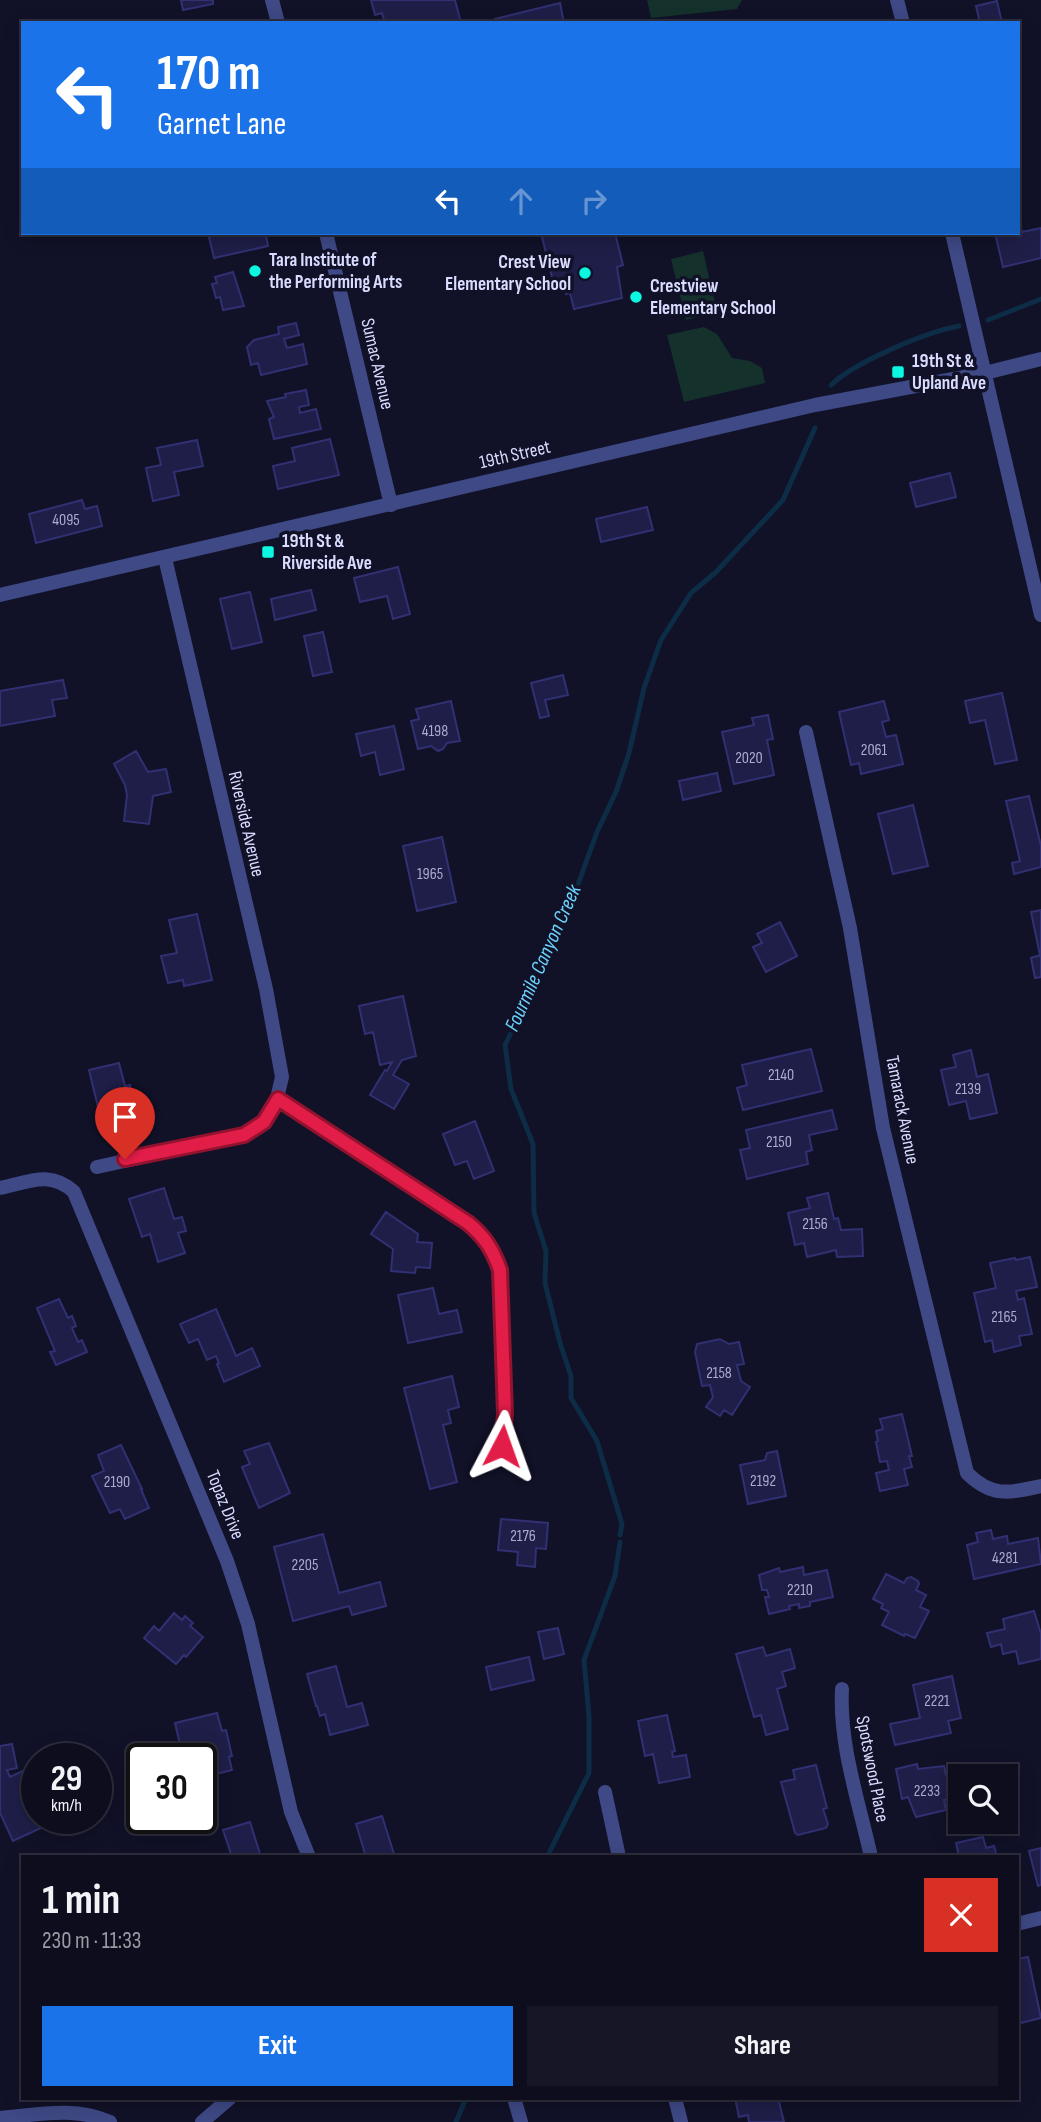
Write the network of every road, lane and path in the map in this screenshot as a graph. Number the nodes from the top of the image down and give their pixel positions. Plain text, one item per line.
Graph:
1 (272, 0) edge
2 (897, 0) edge
3 (277, 21) edge
4 (902, 21) edge
5 (326, 235) edge
6 (952, 235) edge
7 (1041, 359) edge
8 (985, 373) junction
9 (391, 505) junction
10 (165, 558) junction
11 (0, 595) edge
12 (1041, 615) edge
13 (806, 732) dead end
14 (278, 1099) junction
15 (97, 1167) dead end
16 (0, 1188) edge
17 (502, 1446) dead end
18 (1041, 1486) edge
19 (842, 1689) dead end
20 (605, 1792) dead end
21 (308, 1855) edge
22 (620, 1855) edge
23 (871, 1855) edge
24 (1041, 1918) edge
25 (1019, 1924) edge
26 (228, 2100) edge
27 (515, 2100) edge
28 (676, 2100) edge
29 (0, 2118) edge
30 (110, 2122) edge
31 (202, 2122) edge
32 (521, 2122) edge
33 (681, 2122) edge

1 - 3 street
2 - 4 street
5 - 9 street, Sumac Avenue
6 - 8 street
7 - 8 street, 19th Street
8 - 9 street, 19th Street
8 - 12 street
9 - 10 street, 19th Street
10 - 11 street, 19th Street
10 - 14 street, Riverside Avenue
13 - 18 street, Tamarack Avenue
14 - 15 street
14 - 17 street
16 - 21 street, Topaz Drive
19 - 23 street, Spotswood Place
20 - 22 street
24 - 25 street
26 - 31 street
27 - 32 street
28 - 33 street
29 - 30 street

